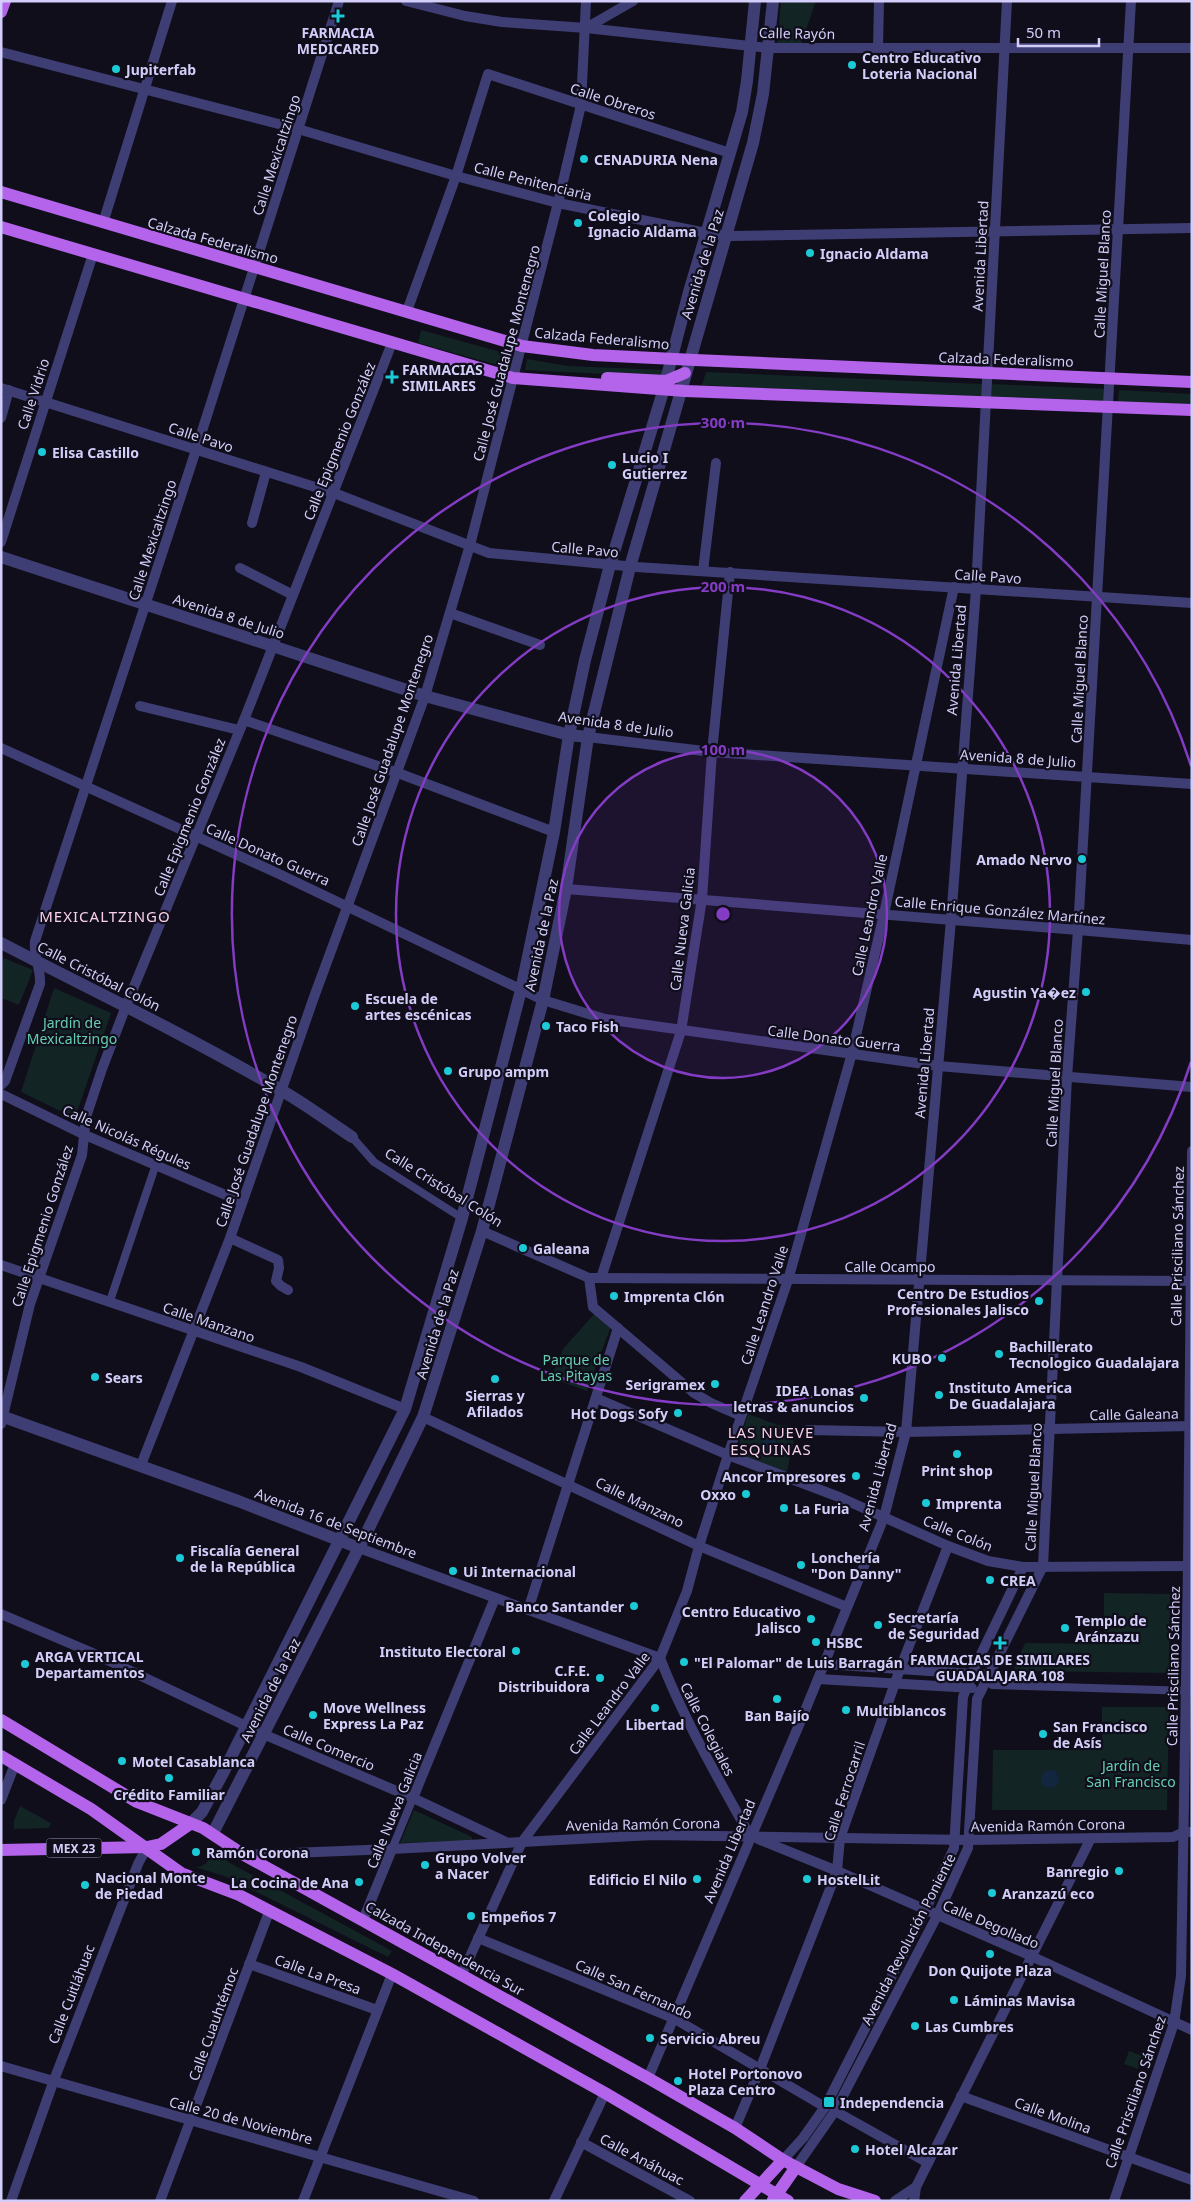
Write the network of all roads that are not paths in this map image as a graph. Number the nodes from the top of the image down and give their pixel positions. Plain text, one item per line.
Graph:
1 (5, 1) edge
2 (172, 1) edge
3 (339, 1) edge
4 (406, 1) edge
5 (586, 1) edge
6 (633, 1) edge
7 (755, 1) edge
8 (773, 1) edge
9 (880, 1) edge
10 (1007, 1) edge
11 (1131, 1) edge
12 (1, 12) edge
13 (586, 28) junction
14 (752, 46) junction
15 (1004, 47) junction
16 (769, 48) junction
17 (878, 48) junction
18 (1129, 48) junction
19 (1192, 48) edge
20 (1, 52) edge
21 (145, 89) junction
22 (580, 105) junction
23 (298, 129) junction
24 (730, 153) junction
25 (456, 176) junction
26 (1, 192) edge
27 (558, 203) junction
28 (103, 223) junction
29 (1, 228) edge
30 (1118, 228) junction
31 (1192, 228) edge
32 (995, 231) junction
33 (706, 233) junction
34 (726, 236) junction
35 (93, 254) junction
36 (254, 267) junction
37 (244, 299) junction
38 (408, 312) junction
39 (392, 343) junction
40 (522, 346) junction
41 (671, 359) junction
42 (687, 366) junction
43 (987, 374) junction
44 (1110, 378) junction
45 (518, 379) junction
46 (1192, 382) edge
47 (664, 386) junction
48 (5, 389) edge
49 (680, 391) junction
50 (45, 401) junction
51 (985, 402) junction
52 (1109, 406) junction
53 (1192, 410) edge
54 (1, 418) edge
55 (196, 450) junction
56 (716, 463) dead end
57 (266, 472) junction
58 (334, 493) junction
59 (252, 523) dead end
60 (1, 542) edge
61 (470, 545) junction
62 (1, 557) edge
63 (610, 565) junction
64 (630, 567) junction
65 (240, 568) dead end
66 (703, 570) junction
67 (730, 572) junction
68 (954, 588) junction
69 (976, 589) junction
70 (293, 595) junction
71 (1097, 598) junction
72 (1192, 603) edge
73 (145, 605) junction
74 (450, 613) junction
75 (540, 645) dead end
76 (273, 646) junction
77 (425, 696) junction
78 (140, 706) dead end
79 (244, 720) junction
80 (239, 730) junction
81 (569, 735) junction
82 (588, 737) junction
83 (1, 748) edge
84 (712, 752) junction
85 (916, 765) junction
86 (962, 769) junction
87 (398, 774) junction
88 (1087, 778) junction
89 (1192, 784) edge
90 (85, 786) junction
91 (554, 832) junction
92 (196, 836) junction
93 (566, 889) junction
94 (702, 899) junction
95 (348, 906) junction
96 (884, 914) junction
97 (951, 920) junction
98 (1078, 930) junction
99 (1192, 940) edge
100 (1, 943) edge
101 (36, 962) junction
102 (521, 990) junction
103 (543, 1000) junction
104 (126, 1006) junction
105 (682, 1031) junction
106 (852, 1053) junction
107 (938, 1066) junction
108 (1067, 1077) junction
109 (1, 1085) edge
110 (1192, 1087) edge
111 (281, 1090) junction
112 (1, 1094) edge
113 (85, 1135) junction
114 (352, 1137) joint
115 (1192, 1151) edge
116 (156, 1164) junction
117 (242, 1202) junction
118 (462, 1218) junction
119 (482, 1231) junction
120 (230, 1238) junction
121 (1, 1265) edge
122 (38, 1278) junction
123 (589, 1278) junction
124 (601, 1278) junction
125 (919, 1279) junction
126 (788, 1280) junction
127 (1058, 1280) junction
128 (1191, 1281) edge
129 (288, 1290) dead end
130 (110, 1301) junction
131 (618, 1328) junction
132 (194, 1332) junction
133 (596, 1398) junction
134 (405, 1409) junction
135 (741, 1416) junction
136 (423, 1417) junction
137 (2, 1419) edge
138 (1190, 1426) edge
139 (1049, 1429) junction
140 (808, 1430) dead end
141 (906, 1432) junction
142 (728, 1455) junction
143 (141, 1465) junction
144 (569, 1483) junction
145 (884, 1516) junction
146 (340, 1541) junction
147 (699, 1546) junction
148 (948, 1546) junction
149 (359, 1548) junction
150 (1043, 1566) junction
151 (1190, 1566) edge
152 (1023, 1567) junction
153 (495, 1598) junction
154 (847, 1606) junction
155 (528, 1610) junction
156 (1, 1614) edge
157 (660, 1658) junction
158 (824, 1664) junction
159 (900, 1669) junction
160 (972, 1674) junction
161 (818, 1679) junction
162 (988, 1683) junction
163 (895, 1684) junction
164 (966, 1688) junction
165 (1189, 1691) edge
166 (1, 1720) edge
167 (246, 1726) junction
168 (263, 1734) junction
169 (1, 1756) edge
170 (14, 1764) junction
171 (413, 1798) junction
172 (1, 1800) edge
173 (190, 1824) junction
174 (1188, 1832) edge
175 (213, 1833) junction
176 (750, 1836) junction
177 (840, 1838) junction
178 (1090, 1838) junction
179 (954, 1840) junction
180 (969, 1840) junction
181 (522, 1842) junction
182 (509, 1843) junction
183 (147, 1847) junction
184 (1, 1850) edge
185 (392, 1850) junction
186 (244, 1855) junction
187 (837, 1871) junction
188 (925, 1911) junction
189 (269, 1912) junction
190 (938, 1916) junction
191 (364, 1920) junction
192 (478, 1938) junction
193 (1031, 1956) junction
194 (249, 1964) junction
195 (392, 1974) junction
196 (462, 1974) junction
197 (1186, 1976) edge
198 (377, 2010) junction
199 (674, 2019) junction
200 (1174, 2024) junction
201 (1192, 2030) edge
202 (1, 2066) edge
203 (760, 2069) junction
204 (648, 2078) junction
205 (54, 2080) junction
206 (605, 2093) junction
207 (961, 2096) junction
208 (830, 2109) junction
209 (191, 2121) junction
210 (735, 2128) junction
211 (581, 2142) junction
212 (319, 2156) junction
213 (1128, 2156) junction
214 (783, 2160) junction
215 (928, 2163) junction
216 (796, 2167) junction
217 (1192, 2180) edge
218 (759, 2184) junction
219 (916, 2187) junction
220 (779, 2199) edge
221 (11, 2201) edge
222 (160, 2201) edge
223 (304, 2201) edge
224 (474, 2201) edge
225 (554, 2201) edge
226 (690, 2201) edge
227 (745, 2201) edge
228 (875, 2201) edge
229 (895, 2201) edge
230 (914, 2201) edge
231 (1114, 2201) edge

1 - 12 main road
2 - 21 street
3 - 23 street, Calle Mexicaltzingo
4 - 13 street, Calle Rayón
5 - 13 street, Calle José Guadalupe Montenegro
6 - 13 street
7 - 14 street, Avenida de la Paz
8 - 16 street, Avenida de la Paz
9 - 17 street
10 - 15 street, Avenida Libertad
11 - 18 street, Calle Miguel Blanco
13 - 14 street, Calle Rayón
13 - 22 street, Calle José Guadalupe Montenegro
14 - 16 street, Calle Rayón
14 - 24 street, Avenida de la Paz
15 - 17 street, Calle Rayón
15 - 18 street, Calle Rayón
15 - 32 street, Avenida Libertad
16 - 17 street, Calle Rayón
16 - 34 street, Avenida de la Paz
18 - 19 street, Calle Rayón
18 - 30 street, Calle Miguel Blanco
20 - 21 street, Calle Penitenciaria
21 - 23 street, Calle Penitenciaria
21 - 28 street
22 - 24 street, Calle Obreros
22 - 25 street, Calle Obreros
22 - 27 street, Calle José Guadalupe Montenegro
23 - 25 street, Calle Penitenciaria
23 - 36 street, Calle Mexicaltzingo
24 - 33 street, Avenida de la Paz
25 - 27 street, Calle Penitenciaria
25 - 38 street
26 - 28 main road, Calzada Federalismo
27 - 33 street, Calle Penitenciaria
27 - 40 street, Calle José Guadalupe Montenegro
28 - 36 main road, Calzada Federalismo
29 - 35 main road
30 - 31 street, Calle Penitenciaria
30 - 32 street, Calle Penitenciaria
30 - 44 street, Calle Miguel Blanco
32 - 34 street, Calle Penitenciaria
32 - 43 street, Avenida Libertad
33 - 34 street, Calle Penitenciaria
33 - 41 street, Avenida de la Paz
34 - 42 street, Avenida de la Paz
35 - 37 main road
35 - 50 street, Calle Vidrio
36 - 37 street, Calle Mexicaltzingo
36 - 38 main road, Calzada Federalismo
37 - 39 main road
37 - 55 street, Calle Mexicaltzingo
38 - 40 main road, Calzada Federalismo
39 - 45 main road
39 - 58 street, Calle Epigmenio González
40 - 41 main road, Calzada Federalismo
40 - 45 street, Calle José Guadalupe Montenegro
41 - 42 main road, Calzada Federalismo
41 - 47 street, Avenida de la Paz
42 - 43 main road, Calzada Federalismo
42 - 47 main road
42 - 49 street, Avenida de la Paz
43 - 44 main road, Calzada Federalismo
43 - 51 street, Avenida Libertad
44 - 46 main road, Calzada Federalismo
44 - 52 street, Calle Miguel Blanco
45 - 47 main road
45 - 61 street, Calle José Guadalupe Montenegro
47 - 49 main road
47 - 63 street, Avenida de la Paz
48 - 50 street, Calle Pavo
48 - 54 street
49 - 51 main road
49 - 64 street, Avenida de la Paz
50 - 55 street, Calle Pavo
50 - 60 street, Calle Vidrio
51 - 52 main road
51 - 69 street, Avenida Libertad
52 - 53 main road
52 - 71 street, Calle Miguel Blanco
55 - 57 street, Calle Pavo
55 - 73 street, Calle Mexicaltzingo
56 - 66 street
57 - 58 street, Calle Pavo
57 - 59 street
58 - 61 street, Calle Pavo
58 - 70 street, Calle Epigmenio González
61 - 63 street, Calle Pavo
61 - 74 street, Calle José Guadalupe Montenegro
62 - 73 street, Avenida 8 de Julio
63 - 64 street, Calle Pavo
63 - 81 street, Avenida de la Paz
64 - 66 street, Calle Pavo
64 - 82 street, Avenida de la Paz
65 - 70 street
66 - 67 street, Calle Pavo
67 - 68 street, Calle Pavo
67 - 84 street, Calle Nueva Galicia
68 - 69 street, Calle Pavo
68 - 85 street, Calle Leandro Valle
69 - 71 street, Calle Pavo
69 - 86 street, Avenida Libertad
70 - 76 street, Calle Epigmenio González
71 - 72 street, Calle Pavo
71 - 88 street, Calle Miguel Blanco
73 - 76 street, Avenida 8 de Julio
73 - 90 street, Calle Mexicaltzingo
74 - 75 street
74 - 77 street, Calle José Guadalupe Montenegro
76 - 77 street, Avenida 8 de Julio
76 - 79 street, Calle Epigmenio González
77 - 81 street, Avenida 8 de Julio
77 - 87 street, Calle José Guadalupe Montenegro
78 - 80 street
79 - 80 street, Calle Epigmenio González
79 - 87 street
80 - 92 street, Calle Epigmenio González
81 - 82 street, Avenida 8 de Julio
81 - 91 street, Avenida de la Paz
82 - 84 street, Avenida 8 de Julio
82 - 93 street, Avenida de la Paz
83 - 90 street, Calle Donato Guerra
84 - 85 street, Avenida 8 de Julio
84 - 94 street, Calle Nueva Galicia
85 - 86 street, Avenida 8 de Julio
85 - 96 street, Calle Leandro Valle
86 - 88 street, Avenida 8 de Julio
86 - 97 street, Avenida Libertad
87 - 91 street
87 - 95 street, Calle José Guadalupe Montenegro
88 - 89 street, Avenida 8 de Julio
88 - 98 street, Calle Miguel Blanco
90 - 92 street, Calle Donato Guerra
90 - 101 street, Calle Mexicaltzingo
91 - 102 street, Avenida de la Paz
92 - 95 street, Calle Donato Guerra
92 - 104 street, Calle Epigmenio González
93 - 94 street, Calle Enrique González Martínez
93 - 103 street, Avenida de la Paz
94 - 96 street, Calle Enrique González Martínez
94 - 105 street, Calle Nueva Galicia
95 - 102 street, Calle Donato Guerra
95 - 111 street, Calle José Guadalupe Montenegro
96 - 97 street, Calle Enrique González Martínez
96 - 106 street, Calle Leandro Valle
97 - 98 street, Calle Enrique González Martínez
97 - 107 street, Avenida Libertad
98 - 99 street, Calle Enrique González Martínez
98 - 108 street, Calle Miguel Blanco
100 - 101 street, Calle Cristóbal Colón
101 - 104 street, Calle Cristóbal Colón
101 - 109 street, Calle Mexicaltzingo
102 - 103 street, Calle Donato Guerra
102 - 118 street, Avenida de la Paz
103 - 105 street, Calle Donato Guerra
103 - 119 street, Avenida de la Paz
104 - 111 street, Calle Cristóbal Colón
104 - 113 street, Calle Epigmenio González
105 - 106 street, Calle Donato Guerra
105 - 124 street, Calle Nueva Galicia
106 - 107 street, Calle Donato Guerra
106 - 126 street, Calle Leandro Valle
107 - 108 street, Calle Donato Guerra
107 - 125 street, Avenida Libertad
108 - 110 street, Calle Donato Guerra
108 - 127 street, Calle Miguel Blanco
111 - 114 street, Calle Cristóbal Colón
111 - 117 street, Calle José Guadalupe Montenegro
112 - 113 street, Calle Nicolás Régules
113 - 116 street, Calle Nicolás Régules
113 - 122 street, Calle Epigmenio González
114 - 118 street, Calle Cristóbal Colón
115 - 128 street, Calle Prisciliano Sánchez
116 - 117 street, Calle Nicolás Régules
116 - 130 street
117 - 120 street, Calle José Guadalupe Montenegro
118 - 119 street, Calle Cristóbal Colón
118 - 134 street, Avenida de la Paz
119 - 123 street, Calle Cristóbal Colón
119 - 136 street, Avenida de la Paz
120 - 129 street
120 - 132 street, Calle José Guadalupe Montenegro
121 - 122 street, Calle Manzano
122 - 130 street, Calle Manzano
122 - 137 street, Calle Epigmenio González
123 - 124 street, Calle Ocampo
123 - 131 street
124 - 126 street, Calle Ocampo
125 - 126 street, Calle Ocampo
125 - 127 street, Calle Ocampo
125 - 141 street, Avenida Libertad
126 - 135 street, Calle Leandro Valle
127 - 128 street, Calle Ocampo
127 - 139 street, Calle Miguel Blanco
128 - 138 street, Calle Prisciliano Sánchez
130 - 132 street, Calle Manzano
131 - 133 street
131 - 135 street
132 - 134 street, Calle Manzano
132 - 143 street, Calle José Guadalupe Montenegro
133 - 142 street, Calle Colón
133 - 144 street
134 - 146 street, Avenida de la Paz
135 - 142 street, Calle Leandro Valle
136 - 144 street, Calle Manzano
136 - 149 street, Avenida de la Paz
137 - 143 street, Avenida 16 de Septiembre
138 - 139 street, Calle Galeana
138 - 151 street, Calle Prisciliano Sánchez
139 - 141 street, Calle Galeana
139 - 150 street, Calle Miguel Blanco
140 - 141 street, Calle Galeana
141 - 145 street, Avenida Libertad
142 - 145 street, Calle Colón
142 - 147 street, Calle Leandro Valle
143 - 146 street, Avenida 16 de Septiembre
144 - 147 street, Calle Manzano
144 - 155 street
145 - 148 street, Calle Colón
145 - 154 street, Avenida Libertad
146 - 149 street, Avenida 16 de Septiembre
146 - 167 street, Avenida de la Paz
147 - 154 street, Calle Manzano
147 - 157 street, Calle Leandro Valle
148 - 152 street, Calle Colón
148 - 159 street, Calle Ferrocarril
149 - 153 street, Avenida 16 de Septiembre
149 - 168 street, Avenida de la Paz
150 - 151 street, Calle Colón
150 - 152 street, Calle Colón
150 - 162 street, Calle Miguel Blanco
151 - 165 street, Calle Prisciliano Sánchez
152 - 160 street, Calle Miguel Blanco
153 - 155 street, Avenida 16 de Septiembre
153 - 171 street, Calle Nueva Galicia
154 - 158 street, Avenida Libertad
155 - 157 street, Avenida 16 de Septiembre
156 - 167 street, Calle Comercio
157 - 176 street, Calle Colegiales
157 - 181 street, Calle Leandro Valle
158 - 159 street
158 - 161 street, Avenida Libertad
159 - 160 street
159 - 163 street, Calle Ferrocarril
160 - 162 street
160 - 164 street, Avenida Revolución Poniente
161 - 163 street
161 - 176 street, Avenida Libertad
162 - 164 street
162 - 165 street
162 - 180 street, Avenida Revolución Poniente
163 - 164 street
163 - 177 street, Calle Ferrocarril
164 - 179 street, Avenida Revolución Poniente
165 - 174 street, Calle Prisciliano Sánchez
166 - 173 main road, Calzada Independencia Sur
167 - 168 street, Calle Comercio
167 - 173 street, Avenida de la Paz
168 - 171 street, Calle Comercio
168 - 175 street, Avenida de la Paz
169 - 170 main road
170 - 172 street
170 - 183 main road
171 - 182 street, Calle Comercio
171 - 185 street, Calle Nueva Galicia
173 - 175 main road, Calzada Independencia Sur
173 - 183 main road
174 - 178 street, Avenida Ramón Corona
174 - 197 street, Calle Prisciliano Sánchez
175 - 186 main road, Calzada Independencia Sur
176 - 177 street, Avenida Ramón Corona
176 - 181 street, Avenida Ramón Corona
176 - 187 street, Calle Degollado
176 - 199 street, Avenida Libertad
177 - 179 street, Avenida Ramón Corona
177 - 187 street, Calle Ferrocarril
178 - 180 street, Avenida Ramón Corona
178 - 193 street
179 - 180 street, Avenida Ramón Corona
179 - 188 street, Avenida Revolución Poniente
180 - 190 street, Avenida Revolución Poniente
181 - 182 street, Avenida Ramón Corona
181 - 192 street, Calle Leandro Valle
182 - 185 street, Avenida Ramón Corona
183 - 184 main road, MEX 23
183 - 189 main road
183 - 205 street, Calle Cuitláhuac
185 - 186 street, Avenida Ramón Corona
185 - 191 street, Calle Nueva Galicia
186 - 191 main road, Calzada Independencia Sur
187 - 188 street, Calle Degollado
187 - 203 street, Calle Ferrocarril
188 - 190 street, Calle Degollado
188 - 208 street, Avenida Revolución Poniente
189 - 194 street, Calle Cuauhtémoc
189 - 195 main road
190 - 193 street, Calle Degollado
190 - 208 street, Avenida Revolución Poniente
191 - 196 main road, Calzada Independencia Sur
192 - 196 street, Calle Leandro Valle
192 - 199 street, Calle San Fernando
193 - 200 street, Calle Degollado
193 - 207 street
194 - 198 street, Calle La Presa
194 - 209 street, Calle Cuauhtémoc
195 - 198 street
195 - 206 main road
196 - 204 main road, Calzada Independencia Sur
197 - 200 street, Calle Prisciliano Sánchez
198 - 212 street
199 - 203 street, Calle San Fernando
199 - 204 street, Avenida Libertad
200 - 201 street, Calle Degollado
200 - 213 street, Calle Prisciliano Sánchez
202 - 205 street, Calle 20 de Noviembre
203 - 208 street, Calle San Fernando
203 - 210 street, Calle Ferrocarril
204 - 210 main road, Calzada Independencia Sur
205 - 209 street, Calle 20 de Noviembre
205 - 221 street, Calle Cuitláhuac
206 - 211 street
206 - 218 main road
207 - 213 street, Calle Molina
207 - 215 street
208 - 214 street, Avenida Revolución Poniente
208 - 215 street, Calle San Fernando
208 - 216 street, Avenida Revolución Poniente
209 - 212 street, Calle 20 de Noviembre
209 - 222 street, Calle Cuauhtémoc
210 - 214 main road, Calzada Independencia Sur
211 - 225 street
211 - 226 street, Calle Anáhuac
212 - 223 street
212 - 224 street, Calle 20 de Noviembre
213 - 217 street, Calle Molina
213 - 231 street, Calle Prisciliano Sánchez
214 - 216 main road, Calzada Independencia Sur
214 - 218 main road
215 - 219 street
216 - 220 main road
216 - 228 main road, Calzada Independencia Sur
218 - 220 main road
218 - 227 main road
219 - 229 street
219 - 230 street

